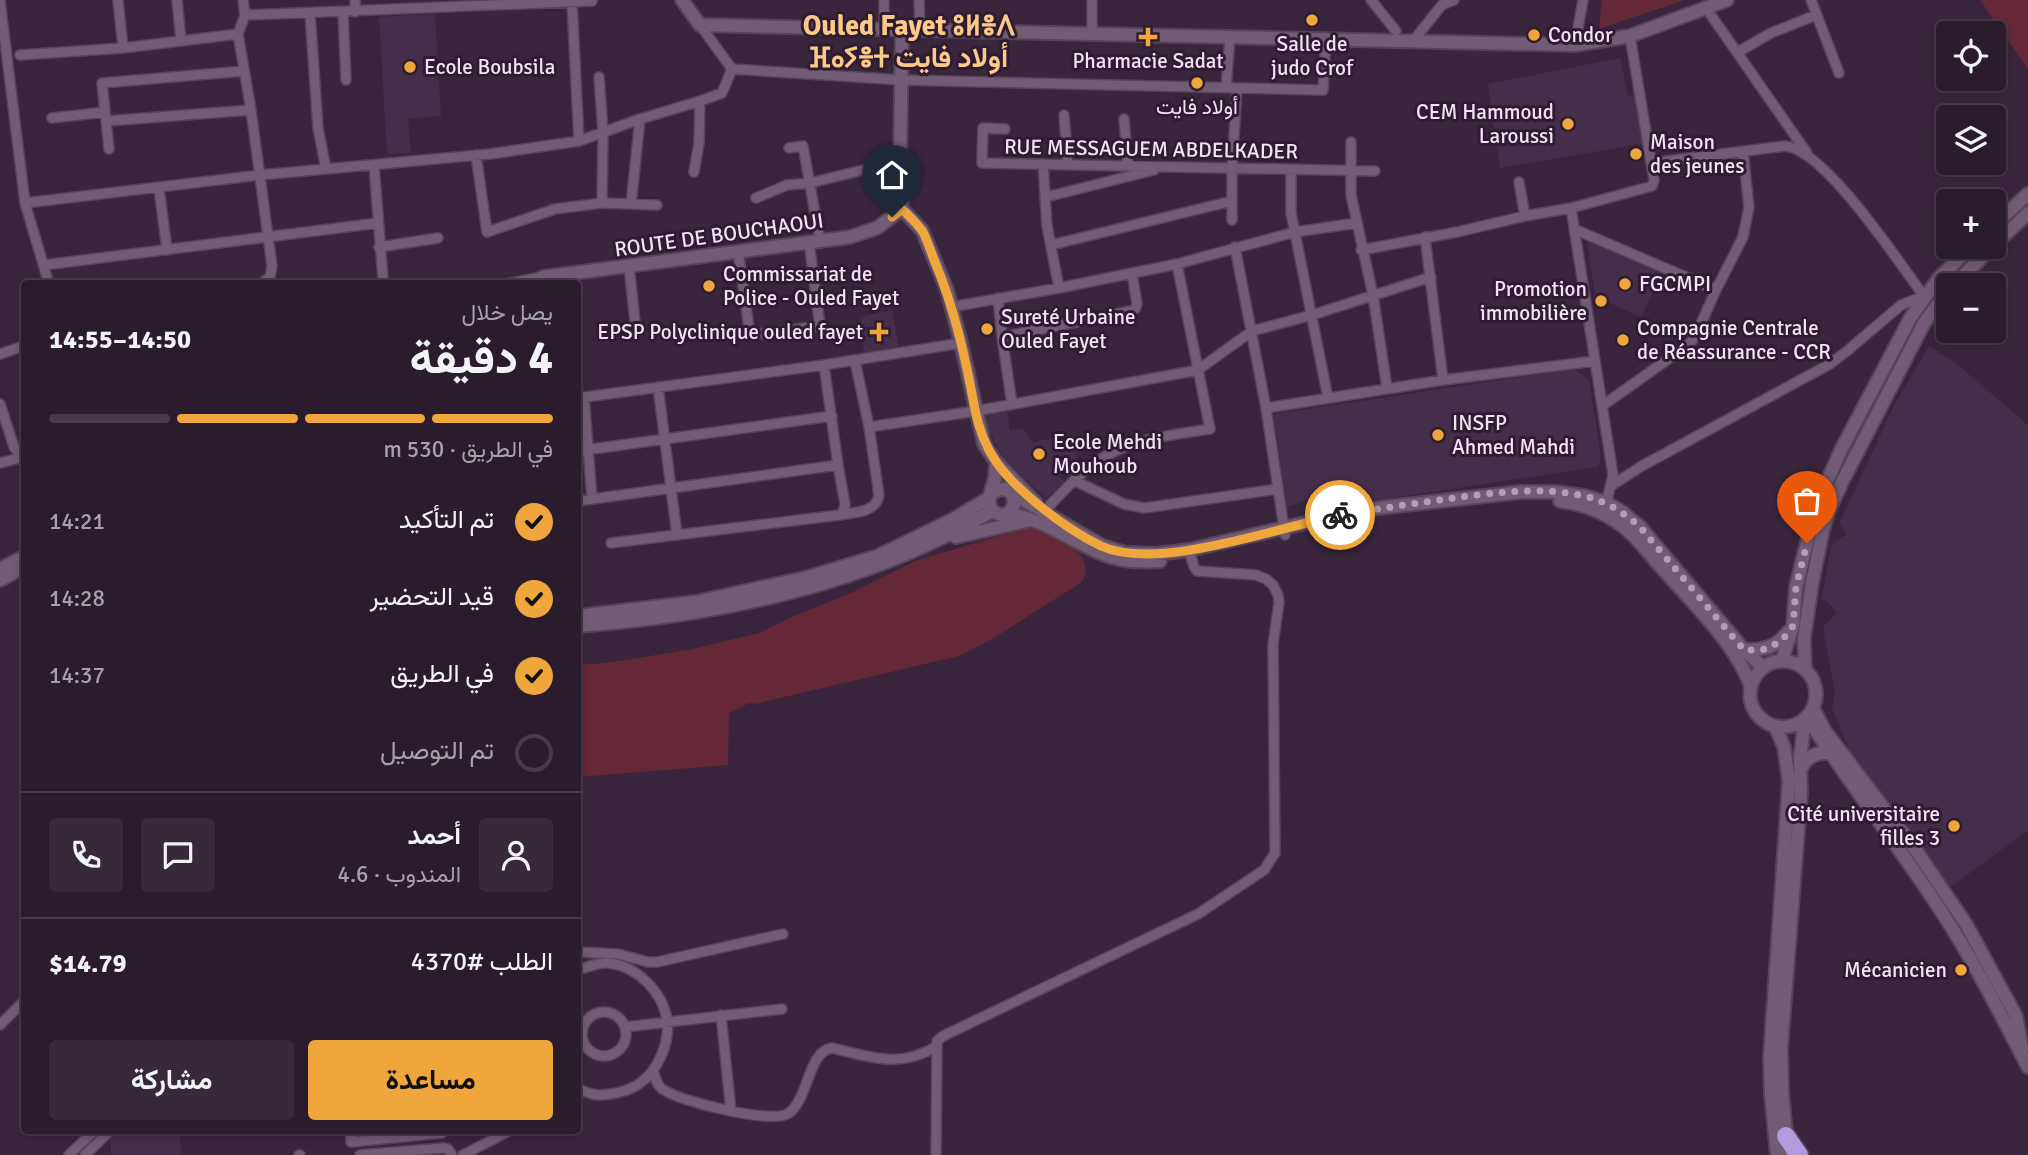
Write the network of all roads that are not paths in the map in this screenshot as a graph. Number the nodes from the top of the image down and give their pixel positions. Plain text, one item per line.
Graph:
1 (118, 0) edge
2 (177, 0) edge
3 (243, 0) edge
4 (355, 0) edge
5 (593, 0) edge
6 (682, 0) edge
7 (884, 0) edge
8 (919, 0) edge
9 (1093, 0) edge
10 (1371, 0) edge
11 (1454, 0) edge
12 (1583, 0) edge
13 (1727, 0) edge
14 (1811, 0) edge
15 (0, 1) edge
16 (505, 2) edge
17 (572, 2) junction
18 (417, 5) edge
19 (1706, 8) junction
20 (343, 12) junction
21 (355, 12) junction
22 (310, 13) junction
23 (245, 15) junction
24 (1816, 15) junction
25 (700, 24) junction
26 (884, 28) junction
27 (902, 30) junction
28 (919, 30) junction
29 (1092, 33) junction
30 (238, 34) junction
31 (1630, 36) junction
32 (1230, 37) junction
33 (1404, 38) junction
34 (1326, 39) junction
35 (181, 40) junction
36 (1575, 46) junction
37 (123, 48) junction
38 (1738, 51) junction
39 (20, 55) dead end
40 (732, 69) junction
41 (244, 71) junction
42 (1839, 73) dead end
43 (598, 77) dead end
44 (346, 80) dead end
45 (902, 80) junction
46 (1226, 88) junction
47 (1237, 88) junction
48 (701, 101) junction
49 (251, 110) junction
50 (1064, 115) dead end
51 (105, 117) junction
52 (52, 118) dead end
53 (640, 119) junction
54 (1124, 119) dead end
55 (1005, 129) dead end
56 (603, 132) junction
57 (579, 141) junction
58 (1351, 142) dead end
59 (789, 148) dead end
60 (109, 149) dead end
61 (1743, 152) junction
62 (476, 155) junction
63 (1810, 158) junction
64 (1651, 163) junction
65 (1043, 164) junction
66 (374, 165) junction
67 (1068, 165) junction
68 (1128, 166) junction
69 (900, 167) junction
70 (1165, 167) junction
71 (1233, 168) junction
72 (326, 169) junction
73 (1291, 170) junction
74 (1350, 171) junction
75 (1375, 171) dead end
76 (694, 172) dead end
77 (260, 175) junction
78 (1519, 182) dead end
79 (810, 183) junction
80 (159, 188) junction
81 (2028, 194) edge
82 (1045, 197) junction
83 (756, 198) dead end
84 (1232, 201) junction
85 (25, 203) junction
86 (602, 203) junction
87 (631, 204) junction
88 (657, 205) dead end
89 (1571, 208) junction
90 (902, 209) junction
91 (2028, 213) edge
92 (2006, 214) edge
93 (1525, 216) junction
94 (1233, 220) dead end
95 (378, 223) junction
96 (1357, 223) junction
97 (1574, 229) junction
98 (1295, 232) junction
99 (2006, 234) edge
100 (269, 236) junction
101 (1425, 237) junction
102 (438, 238) dead end
103 (814, 242) junction
104 (1051, 244) junction
105 (379, 247) junction
106 (1235, 247) junction
107 (167, 250) junction
108 (1362, 250) junction
109 (738, 251) junction
110 (1958, 259) edge
111 (1980, 259) edge
112 (1177, 264) junction
113 (44, 265) junction
114 (629, 267) junction
115 (1132, 273) junction
116 (1965, 273) edge
117 (1431, 277) junction
118 (383, 279) dead end
119 (49, 280) edge
120 (268, 280) edge
121 (539, 280) edge
122 (1059, 288) junction
123 (1716, 290) junction
124 (1373, 295) junction
125 (1924, 296) junction
126 (998, 298) junction
127 (1936, 306) edge
128 (951, 307) junction
129 (1312, 315) junction
130 (635, 322) dead end
131 (1252, 331) junction
132 (1002, 337) junction
133 (961, 343) junction
134 (21, 347) edge
135 (0, 354) edge
136 (855, 360) junction
137 (1595, 361) junction
138 (824, 365) junction
139 (1198, 370) junction
140 (1443, 380) junction
141 (657, 387) junction
142 (1387, 388) junction
143 (581, 398) edge
144 (1328, 398) junction
145 (0, 404) edge
146 (1012, 404) junction
147 (1602, 406) junction
148 (1266, 408) junction
149 (976, 411) junction
150 (832, 416) junction
151 (869, 427) junction
152 (664, 438) junction
153 (588, 449) junction
154 (581, 450) edge
155 (21, 456) edge
156 (21, 458) edge
157 (996, 462) junction
158 (0, 463) edge
159 (838, 465) junction
160 (1075, 481) junction
161 (1611, 486) junction
162 (670, 488) junction
163 (1279, 489) junction
164 (1013, 495) junction
165 (592, 499) junction
166 (581, 501) edge
167 (990, 502) junction
168 (1605, 508) junction
169 (1045, 510) junction
170 (1010, 513) junction
171 (840, 515) junction
172 (1033, 520) junction
173 (1060, 521) junction
174 (1284, 532) junction
175 (677, 535) junction
176 (611, 543) dead end
177 (919, 549) junction
178 (1190, 553) junction
179 (21, 558) edge
180 (0, 569) edge
181 (21, 569) edge
182 (0, 580) edge
183 (581, 616) edge
184 (581, 626) edge
185 (1793, 626) junction
186 (1744, 650) junction
187 (1782, 660) junction
188 (1763, 667) junction
189 (1805, 668) junction
190 (1751, 687) junction
191 (1808, 715) junction
192 (1775, 726) junction
193 (1829, 753) junction
194 (1801, 770) junction
195 (783, 934) dead end
196 (581, 952) edge
197 (648, 962) junction
198 (581, 969) edge
199 (633, 972) junction
200 (21, 1004) edge
201 (782, 1009) dead end
202 (721, 1015) junction
203 (667, 1021) junction
204 (0, 1024) edge
205 (625, 1027) junction
206 (581, 1031) edge
207 (581, 1036) edge
208 (937, 1046) junction
209 (2025, 1062) edge
210 (653, 1070) junction
211 (581, 1091) edge
212 (731, 1111) junction
213 (91, 1134) edge
214 (107, 1134) edge
215 (351, 1134) edge
216 (410, 1134) edge
217 (503, 1134) edge
218 (1786, 1136) junction
219 (69, 1155) edge
220 (85, 1155) edge
221 (360, 1155) edge
222 (452, 1155) edge
223 (463, 1155) edge
224 (936, 1155) edge
225 (1777, 1155) edge
226 (1788, 1155) edge
227 (1799, 1155) edge

1 - 37 street
2 - 35 street
3 - 23 street
4 - 21 street
5 - 17 street
6 - 25 main road
7 - 26 street
8 - 28 street
9 - 29 street
10 - 33 street
11 - 33 street
12 - 36 street
13 - 19 main road
14 - 24 street
15 - 85 street
16 - 17 street
16 - 18 street
17 - 57 street
18 - 21 street
19 - 31 main road
19 - 38 street
20 - 21 street
20 - 22 street
20 - 44 street
22 - 23 street
22 - 72 street
23 - 30 street
24 - 38 street
24 - 42 street
25 - 26 main road
25 - 40 street
26 - 27 main road
27 - 28 main road
27 - 45 main road
28 - 29 main road
29 - 32 main road
30 - 35 street
30 - 41 street
31 - 36 main road
31 - 64 street
32 - 34 main road
32 - 46 street
33 - 34 main road
33 - 36 main road
34 - 47 street
35 - 37 street
37 - 39 street
38 - 63 street
40 - 45 street
40 - 48 street
41 - 49 street
41 - 51 street
43 - 56 street
45 - 46 street
45 - 69 main road
46 - 47 street
47 - 71 street
48 - 53 street
48 - 76 street
49 - 51 street
49 - 77 street
50 - 67 street
51 - 52 street
51 - 60 street
53 - 56 street
53 - 87 street
54 - 68 street
55 - 65 street, RUE MESSAGUEM ABDELKADER
56 - 57 street
56 - 86 street
57 - 62 street
58 - 74 street
59 - 79 street
61 - 63 street
61 - 64 street
61 - 123 street
62 - 66 street
62 - 86 street
63 - 125 street
64 - 89 street
65 - 67 street, RUE MESSAGUEM ABDELKADER
65 - 82 street
66 - 72 street
66 - 95 street
67 - 68 street, RUE MESSAGUEM ABDELKADER
68 - 70 street, RUE MESSAGUEM ABDELKADER
69 - 79 street
69 - 90 main road
70 - 71 street, RUE MESSAGUEM ABDELKADER
70 - 82 street
71 - 73 street, RUE MESSAGUEM ABDELKADER
71 - 84 street
72 - 77 street
73 - 74 street, RUE MESSAGUEM ABDELKADER
73 - 98 street
74 - 75 street, RUE MESSAGUEM ABDELKADER
74 - 96 street
77 - 80 street
77 - 100 street
78 - 93 street
79 - 83 street
79 - 103 street
80 - 85 street
80 - 107 street
81 - 92 main road
82 - 104 street
84 - 94 street
84 - 104 street
85 - 113 street
86 - 87 street
87 - 88 street
89 - 93 street
89 - 97 street
90 - 103 main road, ROUTE DE BOUCHAOUI
90 - 128 main road
91 - 99 main road
93 - 101 street
95 - 100 street
95 - 105 street
96 - 98 street
96 - 108 street
97 - 123 street
97 - 137 street
98 - 106 street
98 - 129 street
100 - 107 street
100 - 120 street
101 - 108 street
101 - 117 street
102 - 105 street
103 - 109 main road, ROUTE DE BOUCHAOUI
103 - 109 street
104 - 122 street
105 - 118 street
106 - 112 street
106 - 131 street
107 - 113 street
108 - 124 street
109 - 114 main road, ROUTE DE BOUCHAOUI
110 - 125 main road
111 - 116 main road
112 - 115 street
112 - 139 street
113 - 119 street
114 - 121 main road, ROUTE DE BOUCHAOUI
114 - 130 street
115 - 122 street
115 - 132 street
117 - 124 street
117 - 140 street
122 - 126 street
123 - 147 street
124 - 129 street
124 - 142 street
125 - 161 street
125 - 185 main road
126 - 128 street
126 - 132 street
127 - 189 main road
128 - 133 main road
129 - 131 street
129 - 144 street
131 - 139 street
131 - 148 street
132 - 146 street
133 - 136 street
133 - 149 main road
134 - 135 street
136 - 138 street
136 - 151 street
137 - 140 street
137 - 147 street
138 - 141 street
138 - 150 street
139 - 146 street
139 - 160 street
140 - 142 street
141 - 143 street
141 - 152 street
142 - 144 street
143 - 153 street
144 - 148 street
145 - 155 street
146 - 149 street
147 - 161 street
148 - 163 street
149 - 151 street
149 - 157 main road
150 - 152 street
150 - 159 street
151 - 171 street
152 - 153 street
152 - 162 street
153 - 154 street
153 - 165 street
156 - 158 street
157 - 164 main road
157 - 167 main road
157 - 169 main road
159 - 162 street
159 - 171 street
160 - 163 street
160 - 169 street
161 - 168 street
162 - 165 street
162 - 175 street
163 - 174 street
164 - 167 main road
164 - 170 main road
164 - 173 main road
165 - 166 street
167 - 170 main road
167 - 177 main road
167 - 183 main road
168 - 174 main road
168 - 186 main road
168 - 190 main road
169 - 173 main road
170 - 172 main road
171 - 175 street
172 - 177 main road
172 - 178 main road
173 - 178 main road
174 - 178 main road
175 - 176 street
177 - 184 main road
178 - 208 street
179 - 180 main road
181 - 182 main road
185 - 186 main road
185 - 187 main road
186 - 188 main road
187 - 188 main road
187 - 189 main road
188 - 190 main road
189 - 191 main road
190 - 192 main road
191 - 192 main road
191 - 193 main road
191 - 194 main road
191 - 209 main road
192 - 225 main road
193 - 194 main road
193 - 209 main road
194 - 218 main road
195 - 197 street
196 - 197 street
197 - 199 street
198 - 199 street
199 - 203 street
200 - 204 street
201 - 202 street
202 - 203 street
202 - 212 street
203 - 205 street
203 - 210 street
205 - 206 street
205 - 207 street
208 - 212 street
208 - 224 street
210 - 211 street
210 - 212 street
213 - 219 street
214 - 220 street
215 - 216 street
217 - 223 street
218 - 226 main road
218 - 227 highway
221 - 222 street

